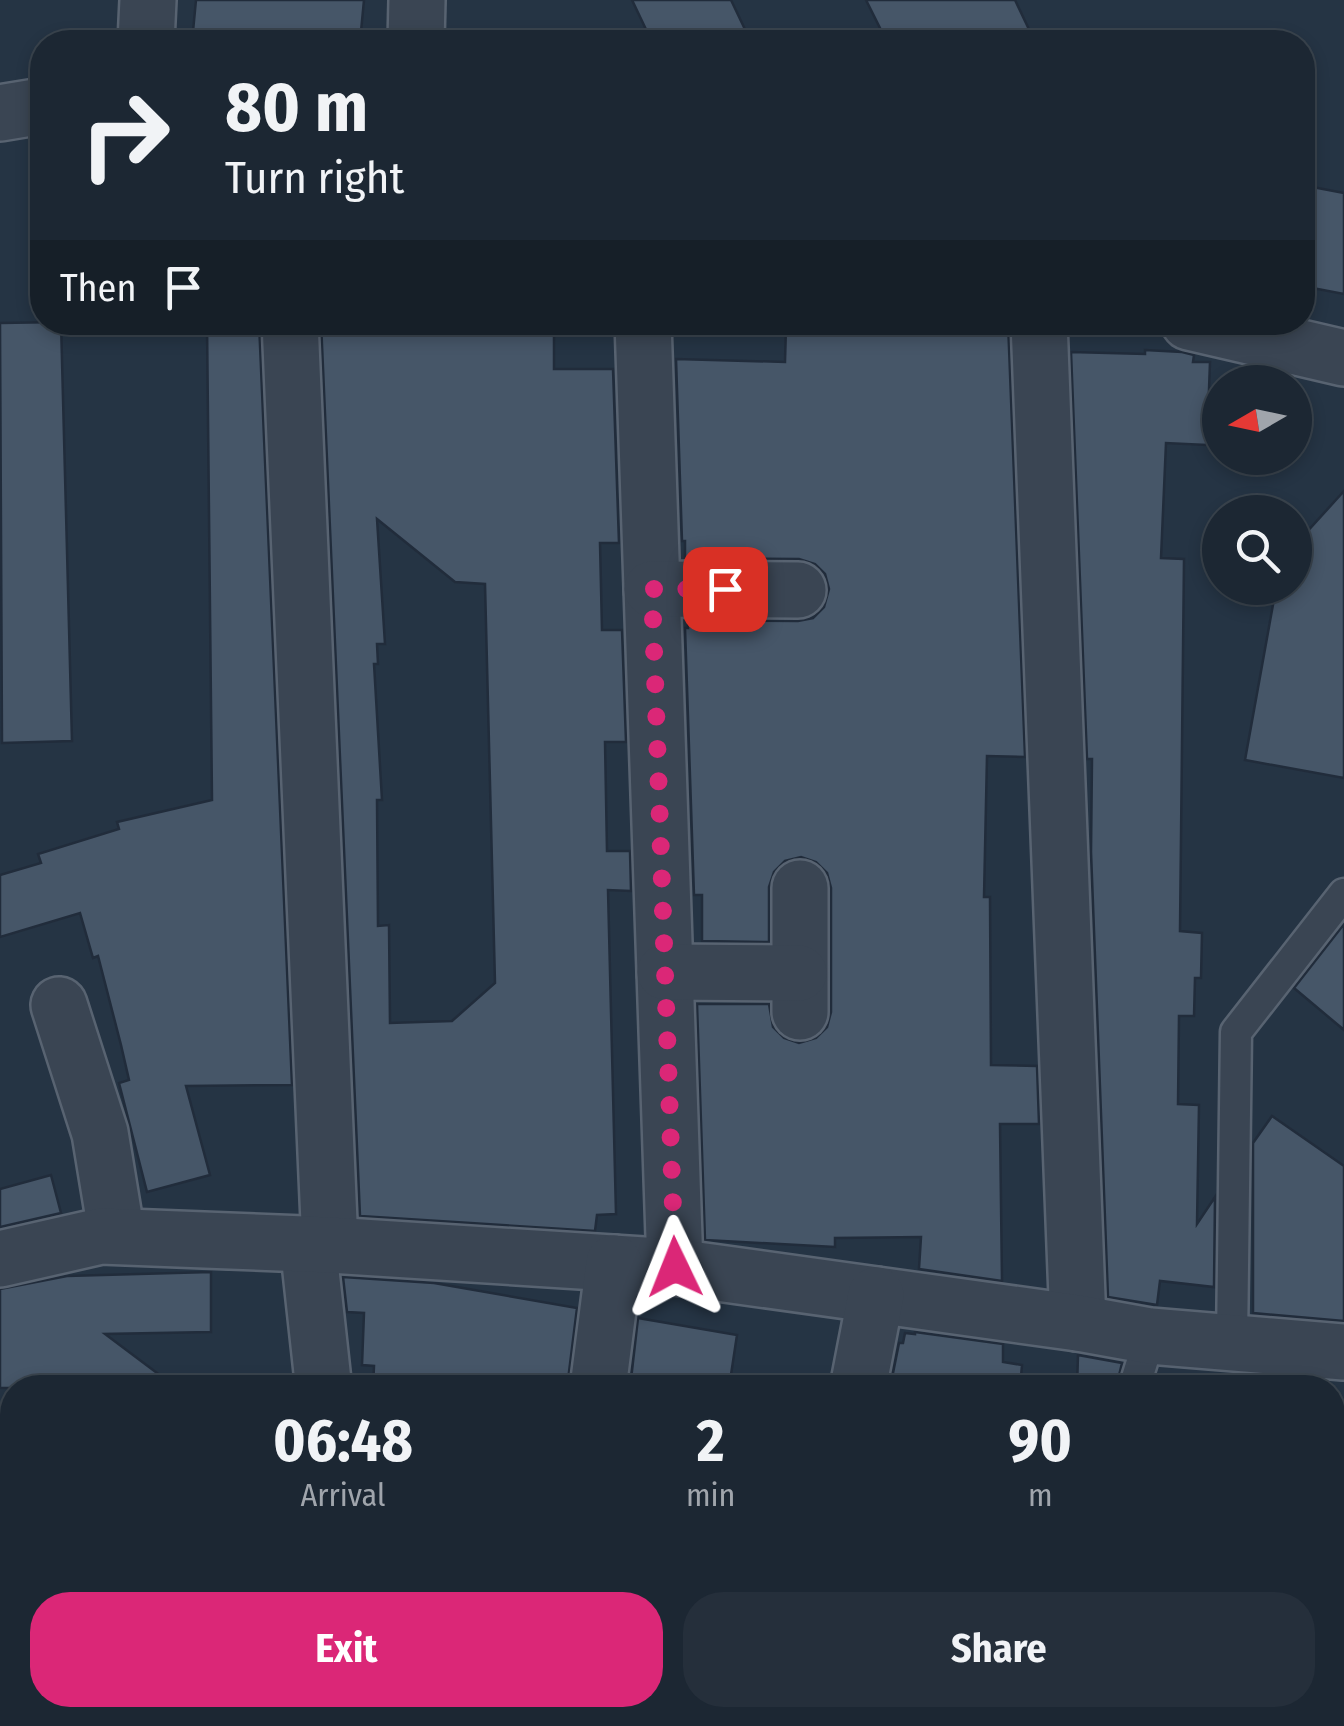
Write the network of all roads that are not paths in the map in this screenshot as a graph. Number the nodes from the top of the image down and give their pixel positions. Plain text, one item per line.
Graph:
1 (148, 0) edge
2 (418, 0) edge
3 (147, 30) edge
4 (417, 30) edge
5 (30, 108) edge
6 (0, 113) edge
7 (290, 335) edge
8 (644, 335) edge
9 (1040, 335) edge
10 (1245, 335) edge
11 (1344, 358) edge
12 (652, 589) junction
13 (798, 590) dead end
14 (800, 888) dead end
15 (1344, 894) edge
16 (665, 972) junction
17 (59, 1006) dead end
18 (117, 1236) junction
19 (319, 1244) junction
20 (0, 1259) edge
21 (614, 1264) junction
22 (675, 1267) junction
23 (876, 1294) junction
24 (1078, 1323) junction
25 (1150, 1336) junction
26 (1232, 1342) junction
27 (1344, 1352) edge
28 (323, 1375) edge
29 (600, 1375) edge
30 (860, 1375) edge
31 (1138, 1375) edge

1 - 3 street
2 - 4 street
5 - 6 street
7 - 19 street
8 - 12 street
9 - 24 street
10 - 11 street
12 - 13 street
12 - 16 street
14 - 16 street
15 - 26 lane
16 - 22 street
17 - 18 street
18 - 19 street
18 - 20 street
19 - 21 street
19 - 28 street
21 - 22 street
21 - 29 street
22 - 23 street
23 - 24 street
23 - 30 street
24 - 25 street
25 - 26 street
25 - 31 lane
26 - 27 street

